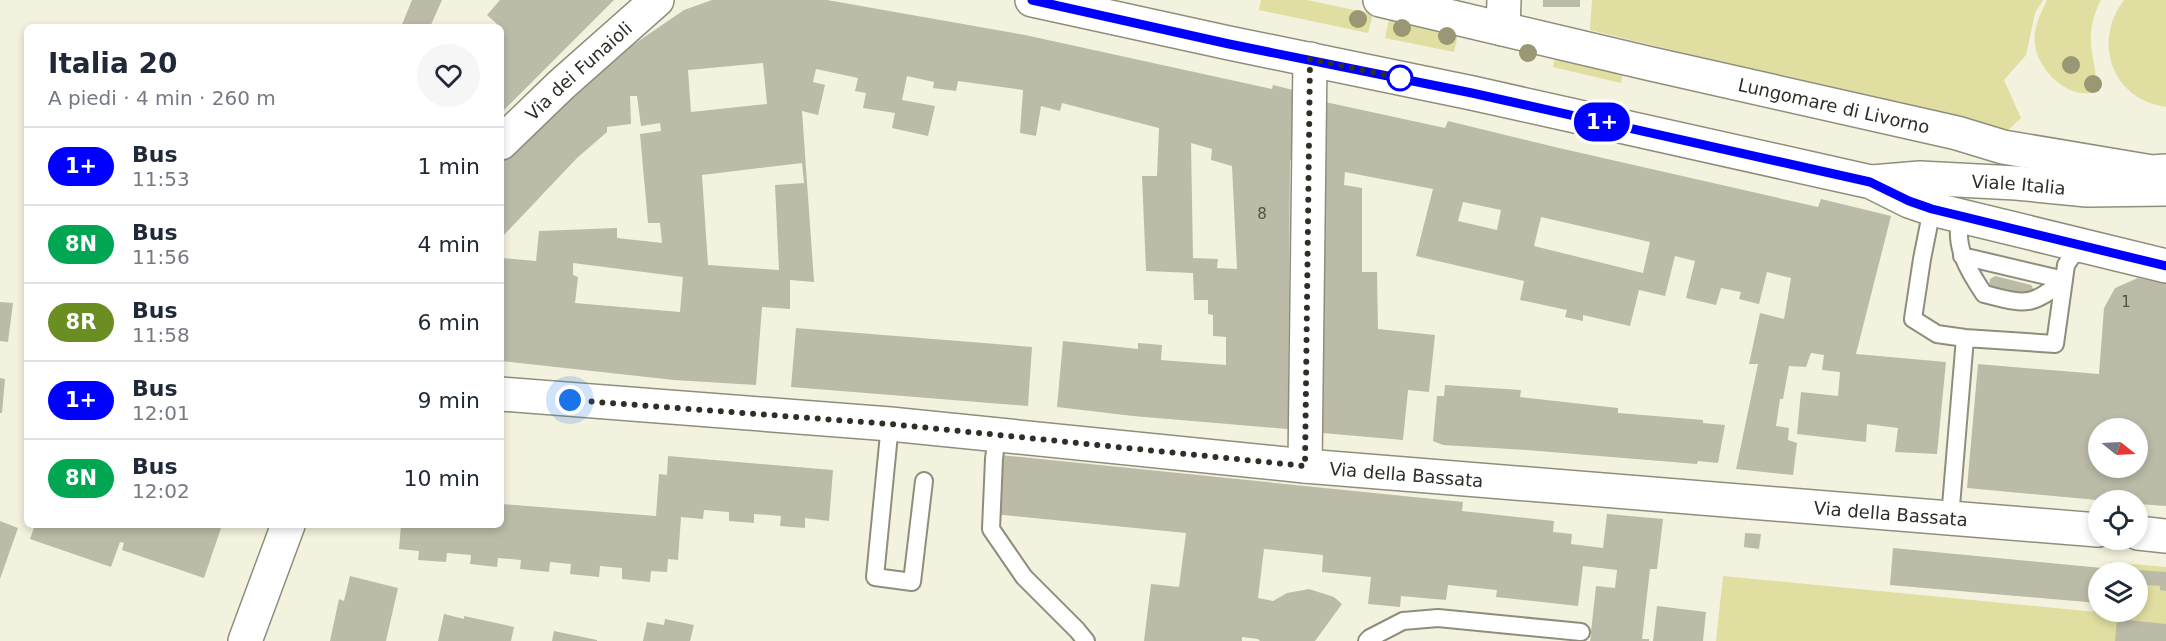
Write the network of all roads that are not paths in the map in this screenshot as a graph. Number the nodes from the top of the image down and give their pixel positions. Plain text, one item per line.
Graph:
1 (657, 0) edge
2 (1032, 0) edge
3 (1380, 0) edge
4 (1437, 6) edge
5 (1503, 14) edge
6 (1310, 59) junction
7 (504, 140) edge
8 (2166, 171) edge
9 (1870, 182) junction
10 (2166, 189) edge
11 (1946, 213) junction
12 (2089, 248) junction
13 (1962, 256) junction
14 (2166, 266) edge
15 (2064, 280) junction
16 (1965, 338) junction
17 (504, 394) edge
18 (890, 424) junction
19 (997, 435) junction
20 (1305, 466) junction
21 (924, 481) dead end
22 (1950, 518) junction
23 (287, 528) edge
24 (2088, 529) edge
25 (2148, 534) edge
26 (2166, 536) edge
27 (1581, 633) dead end
28 (245, 641) edge
29 (1086, 641) edge
30 (1367, 641) edge

1 - 7 street, Via dei Funaioli
2 - 6 street, Viale Italia
3 - 4 street, Lungomare di Livorno
4 - 5 street, Lungomare di Livorno
5 - 8 street, Lungomare di Livorno
6 - 9 street, Viale Italia
6 - 20 street
9 - 10 street, Viale Italia
9 - 11 street, Viale Italia
11 - 12 street, Viale Italia
11 - 13 lane
11 - 16 lane
12 - 14 street, Viale Italia
12 - 15 lane
13 - 15 lane
13 - 15 lane
15 - 16 lane
16 - 22 lane
17 - 18 street, Via della Bassata
18 - 19 street, Via della Bassata
18 - 21 lane
19 - 20 street, Via della Bassata
19 - 29 lane
20 - 22 street, Via della Bassata
22 - 24 street, Via della Bassata
23 - 28 street
25 - 26 street
27 - 30 lane

